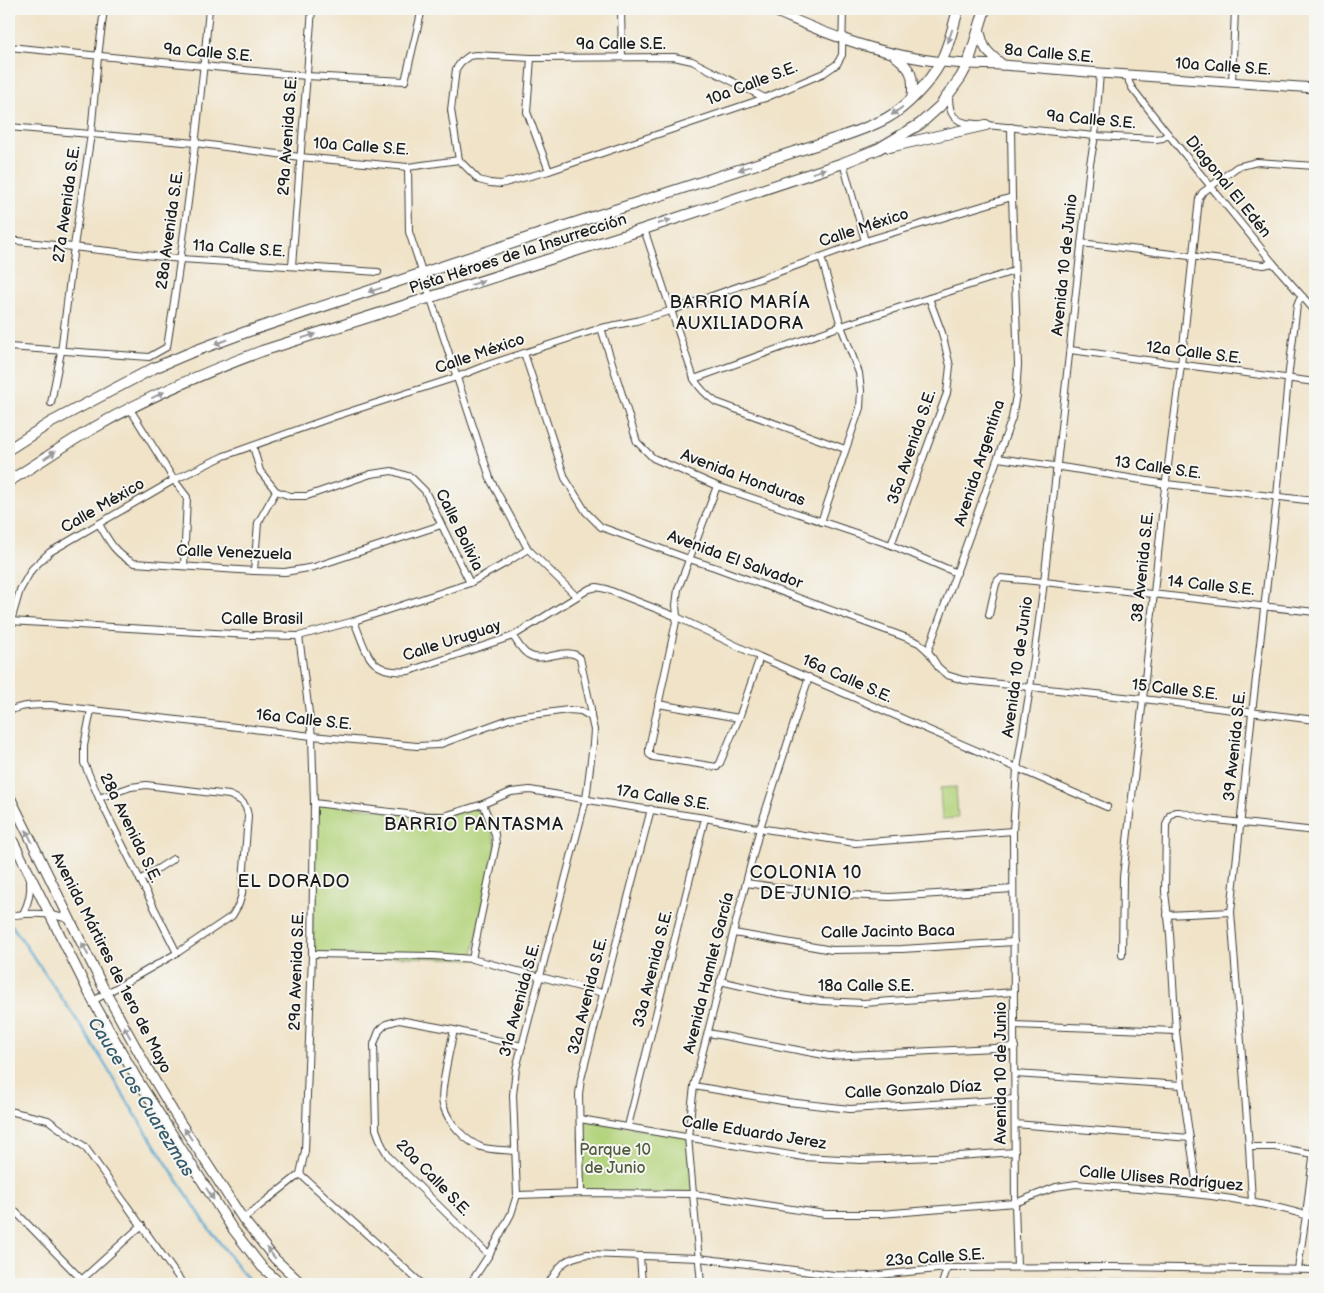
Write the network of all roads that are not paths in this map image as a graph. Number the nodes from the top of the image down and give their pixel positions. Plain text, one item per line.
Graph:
1 (104, 9) edge
2 (209, 9) edge
3 (312, 9) edge
4 (422, 9) edge
5 (621, 9) edge
6 (769, 9) edge
7 (843, 9) edge
8 (958, 9) edge
9 (985, 9) edge
10 (1236, 9) edge
11 (979, 28) junction
12 (843, 39) junction
13 (9, 47) edge
14 (891, 52) junction
15 (98, 57) junction
16 (622, 57) junction
17 (532, 58) junction
18 (941, 62) junction
19 (968, 64) junction
20 (1003, 65) junction
21 (204, 67) junction
22 (1100, 73) junction
23 (1128, 75) junction
24 (306, 76) junction
25 (1232, 83) junction
26 (1315, 88) edge
27 (949, 92) junction
28 (765, 98) junction
29 (912, 98) junction
30 (986, 124) junction
31 (9, 127) edge
32 (1012, 127) junction
33 (91, 134) junction
34 (1168, 134) junction
35 (1095, 136) junction
36 (195, 143) junction
37 (878, 149) junction
38 (300, 157) junction
39 (459, 160) junction
40 (843, 163) junction
41 (1315, 166) edge
42 (408, 167) junction
43 (549, 171) junction
44 (1211, 186) junction
45 (1012, 197) junction
46 (644, 229) junction
47 (9, 240) edge
48 (865, 241) junction
49 (1082, 243) junction
50 (74, 246) junction
51 (821, 257) junction
52 (1192, 257) junction
53 (181, 259) junction
54 (1272, 263) junction
55 (292, 266) junction
56 (1014, 271) junction
57 (378, 272) dead end
58 (423, 274) junction
59 (1303, 296) junction
60 (430, 298) junction
61 (929, 298) junction
62 (670, 311) junction
63 (1315, 311) edge
64 (841, 326) junction
65 (601, 328) junction
66 (9, 347) edge
67 (1070, 350) junction
68 (61, 352) junction
69 (524, 353) junction
70 (1182, 365) junction
71 (457, 377) junction
72 (694, 379) junction
73 (1288, 379) junction
74 (1315, 382) edge
75 (51, 403) dead end
76 (130, 409) junction
77 (253, 446) junction
78 (9, 449) edge
79 (845, 449) junction
80 (998, 458) junction
81 (1057, 466) junction
82 (174, 480) junction
83 (9, 481) edge
84 (1166, 484) junction
85 (717, 486) junction
86 (276, 491) junction
87 (1277, 496) junction
88 (1315, 501) edge
89 (820, 522) junction
90 (99, 524) junction
91 (440, 525) junction
92 (891, 546) junction
93 (528, 549) junction
94 (689, 559) junction
95 (184, 566) junction
96 (254, 571) junction
97 (957, 573) junction
98 (1044, 582) junction
99 (470, 583) junction
100 (1154, 594) junction
101 (576, 596) junction
102 (1264, 606) junction
103 (1315, 612) edge
104 (989, 615) dead end
105 (677, 617) junction
106 (10, 621) edge
107 (354, 621) junction
108 (299, 636) junction
109 (513, 636) junction
110 (928, 651) junction
111 (760, 656) junction
112 (808, 677) junction
113 (1030, 688) junction
114 (1143, 699) junction
115 (658, 704) junction
116 (91, 710) junction
117 (9, 711) edge
118 (1252, 713) junction
119 (591, 717) junction
120 (739, 718) junction
121 (1315, 720) edge
122 (312, 736) junction
123 (1017, 769) junction
124 (9, 795) edge
125 (99, 798) junction
126 (586, 799) junction
127 (314, 803) junction
128 (483, 804) junction
129 (1107, 807) dead end
130 (651, 809) junction
131 (705, 818) junction
132 (1241, 822) junction
133 (760, 828) junction
134 (1013, 831) junction
135 (1315, 831) edge
136 (9, 833) edge
137 (12, 846) edge
138 (173, 859) dead end
139 (30, 876) junction
140 (140, 880) junction
141 (746, 883) junction
142 (1013, 889) junction
143 (1231, 912) junction
144 (23, 914) junction
145 (10, 915) edge
146 (50, 915) junction
147 (1168, 915) junction
148 (71, 921) junction
149 (734, 933) junction
150 (1014, 942) junction
151 (177, 953) junction
152 (312, 954) junction
153 (1122, 956) dead end
154 (472, 959) junction
155 (540, 977) junction
156 (720, 981) junction
157 (1014, 992) junction
158 (106, 993) junction
159 (603, 993) junction
160 (93, 1000) junction
161 (1014, 1025) junction
162 (454, 1030) junction
163 (1176, 1031) junction
164 (708, 1033) junction
165 (522, 1046) junction
166 (1014, 1047) junction
167 (149, 1071) junction
168 (1015, 1074) junction
169 (137, 1079) junction
170 (1182, 1085) junction
171 (694, 1086) junction
172 (1015, 1099) junction
173 (9, 1111) edge
174 (580, 1119) junction
175 (1015, 1124) junction
176 (628, 1126) junction
177 (688, 1137) junction
178 (1190, 1138) junction
179 (1315, 1140) edge
180 (1249, 1147) junction
181 (515, 1151) junction
182 (1015, 1152) junction
183 (1314, 1154) junction
184 (300, 1174) junction
185 (581, 1193) junction
186 (517, 1194) junction
187 (694, 1194) junction
188 (1198, 1194) junction
189 (1252, 1202) junction
190 (1015, 1203) junction
191 (9, 1205) edge
192 (1306, 1215) junction
193 (1315, 1218) edge
194 (243, 1219) junction
195 (142, 1225) junction
196 (489, 1255) junction
197 (640, 1256) junction
198 (699, 1258) junction
199 (947, 1268) junction
200 (1017, 1268) junction
201 (1298, 1269) junction
202 (1315, 1270) edge
203 (82, 1283) edge
204 (183, 1284) edge
205 (281, 1284) edge
206 (302, 1284) edge
207 (422, 1284) edge
208 (470, 1284) edge
209 (548, 1284) edge
210 (642, 1284) edge
211 (701, 1284) edge
212 (942, 1284) edge

1 - 15 street, 27a Avenida S.E.
2 - 21 street, 28a Avenida S.E.
3 - 24 street, 29a Avenida S.E.
4 - 24 street, 9a Calle S.E.
5 - 16 street
6 - 12 main road, 8a Calle S.E.
7 - 12 street
8 -> 18 main road, Pista Héroes de la Insurrección
9 - 11 main road, Pista Héroes de la Insurrección
10 - 25 street
11 - 19 main road, Pista Héroes de la Insurrección
11 - 20 main road
12 - 14 main road, 8a Calle S.E.
12 - 28 street, 10a Calle S.E.
13 - 15 street, 9a Calle S.E.
14 - 18 main road, 8a Calle S.E.
14 - 29 main road
15 - 21 street, 9a Calle S.E.
15 - 33 street, 27a Avenida S.E.
16 - 17 street, 9a Calle S.E.
16 - 28 street, 9a Calle S.E.
17 - 39 street, 9a Calle S.E.
17 - 43 street
18 - 19 main road, 8a Calle S.E.
18 - 29 main road, Pista Héroes de la Insurrección
19 - 20 main road, 8a Calle S.E.
19 - 27 main road, Pista Héroes de la Insurrección
20 - 22 main road, 8a Calle S.E.
21 - 24 street, 9a Calle S.E.
21 - 36 street, 28a Avenida S.E.
22 - 23 main road, 8a Calle S.E.
22 - 35 street, Avenida 10 de Junio
23 - 25 main road, 10a Calle S.E.
23 - 34 street, Diagonal El Edén
24 - 38 street, 29a Avenida S.E.
25 - 26 main road, 10a Calle S.E.
27 - 30 street, 9a Calle S.E.
27 - 37 main road, Pista Héroes de la Insurrección
28 - 43 street, 10a Calle S.E.
29 -> 58 main road, Pista Héroes de la Insurrección
30 - 32 street, 9a Calle S.E.
30 - 37 main road
31 - 33 street, 10a Calle S.E.
32 - 35 street, 9a Calle S.E.
32 - 45 street, Avenida Argentina
33 - 36 street, 10a Calle S.E.
33 - 50 street, 27a Avenida S.E.
34 - 35 street, 9a Calle S.E.
34 - 44 street, Diagonal El Edén
35 - 49 street, Avenida 10 de Junio
36 - 38 street, 10a Calle S.E.
36 - 53 street, 28a Avenida S.E.
37 - 40 main road, Pista Héroes de la Insurrección
38 - 42 street, 10a Calle S.E.
38 - 55 street, 29a Avenida S.E.
39 - 42 street, 10a Calle S.E.
39 - 43 street, 10a Calle S.E.
46 -> 40 main road, Pista Héroes de la Insurrección
40 - 48 street
41 - 44 street
42 - 58 street
44 - 52 street, 38 Avenida S.E.
44 - 54 street, Diagonal El Edén
45 - 48 street, Calle México
45 - 56 street, Avenida Argentina
60 -> 46 main road, Pista Héroes de la Insurrección
46 - 62 street
47 - 50 street, 11a Calle S.E.
48 - 51 street, Calle México
49 - 52 street
49 - 67 street, Avenida 10 de Junio
50 - 53 street, 11a Calle S.E.
50 - 68 street, 27a Avenida S.E.
51 - 62 street, Calle México
51 - 64 street
52 - 54 street
52 - 70 street, 38 Avenida S.E.
53 - 55 street, 11a Calle S.E.
53 - 68 street, 28a Avenida S.E.
54 - 59 street, Diagonal El Edén
55 - 57 street, 11a Calle S.E.
56 - 61 street
56 - 80 street, Avenida Argentina
58 - 60 street
58 -> 78 main road, Pista Héroes de la Insurrección
59 - 63 street, Diagonal El Edén
59 - 73 street, 39 Avenida S.E.
60 - 71 street
76 -> 60 main road, Pista Héroes de la Insurrección
61 - 64 street
61 - 92 street, 35a Avenida S.E.
62 - 65 street, Calle México
62 - 72 street
64 - 72 street
64 - 79 street
65 - 69 street, Calle México
65 - 85 street, Avenida Honduras
66 - 68 street
67 - 70 street, 12a Calle S.E.
67 - 81 street, Avenida 10 de Junio
68 - 75 street, 27a Avenida S.E.
69 - 71 street, Calle México
69 - 94 street, Avenida El Salvador
70 - 73 street, 12a Calle S.E.
70 - 84 street, 38 Avenida S.E.
71 - 77 street, Calle México
71 - 93 street
72 - 79 street
73 - 74 street, 12a Calle S.E.
73 - 87 street, 39 Avenida S.E.
76 - 82 street
83 -> 76 main road, Pista Héroes de la Insurrección
77 - 82 street, Calle México
77 - 86 street
79 - 89 street
80 - 81 street, 13 Calle S.E.
80 - 97 street, Avenida Argentina
81 - 84 street, 13 Calle S.E.
81 - 98 street, Avenida 10 de Junio
82 - 90 street, Calle México
82 - 95 street
84 - 87 street, 13 Calle S.E.
84 - 100 street, 38 Avenida S.E.
85 - 89 street, Avenida Honduras
85 - 94 street
86 - 91 street, Calle Bolivia
86 - 96 street
87 - 88 street, 13 Calle S.E.
87 - 102 street, 39 Avenida S.E.
89 - 92 street, Avenida Honduras
90 - 95 street, Calle Venezuela
90 - 106 street, Calle México
91 - 96 street, Calle Venezuela
91 - 99 street, Calle Bolivia
92 - 97 street, Avenida Honduras
93 - 99 street, Calle Brasil
93 - 101 street
94 - 105 street
94 - 110 street, Avenida El Salvador
95 - 96 street, Calle Venezuela
97 - 110 street, Avenida Argentina
98 - 100 street, 14 Calle S.E.
98 - 104 street, 14 Calle S.E.
98 - 113 street, Avenida 10 de Junio
99 - 107 street, Calle Brasil
100 - 102 street, 14 Calle S.E.
100 - 114 street, 38 Avenida S.E.
101 - 105 street, 16a Calle S.E.
101 - 109 street, Calle Uruguay
102 - 103 street, 14 Calle S.E.
102 - 118 street, 39 Avenida S.E.
105 - 111 street, 16a Calle S.E.
105 - 115 street
106 - 108 street, Calle Brasil
107 - 108 street, Calle Brasil
107 - 109 street, Calle Uruguay
108 - 122 street, 29a Avenida S.E.
109 - 119 street, 31a Avenida S.E.
110 - 113 street, Avenida El Salvador
111 - 112 street, 16a Calle S.E.
111 - 120 street
112 - 123 street, 16a Calle S.E.
112 - 133 street, Avenida Hamlet García
113 - 114 street, 15 Calle S.E.
113 - 123 street, Avenida 10 de Junio
114 - 118 street, 15 Calle S.E.
114 - 153 street, 38 Avenida S.E.
115 - 120 street
115 - 120 street
116 - 117 street, 16a Calle S.E.
116 - 122 street, 16a Calle S.E.
116 - 125 street, 28a Avenida S.E.
118 - 121 street, 15 Calle S.E.
118 - 132 street, 39 Avenida S.E.
119 - 122 street, 16a Calle S.E.
119 - 126 street, 31a Avenida S.E.
122 - 127 street, 29a Avenida S.E.
123 - 129 street, 16a Calle S.E.
123 - 134 street, Avenida 10 de Junio
148 -> 124 main road, Avenida Mártires de 1ero de Mayo
125 - 140 street, 28a Avenida S.E.
125 - 151 street
126 - 128 street, 17a Calle S.E.
126 - 130 street, 17a Calle S.E.
126 - 155 street, 31a Avenida S.E.
127 - 128 street, 17a Calle S.E.
127 - 152 street, 29a Avenida S.E.
128 - 154 street
130 - 131 street, 17a Calle S.E.
130 - 159 street, 32a Avenida S.E.
131 - 133 street, 17a Calle S.E.
131 - 176 street, 33a Avenida S.E.
132 - 135 street
132 - 143 street, 39 Avenida S.E.
132 - 147 street
133 - 134 street, 17a Calle S.E.
133 - 141 street, Avenida Hamlet García
134 - 142 street, Avenida 10 de Junio
136 - 137 main road, Avenida Mártires de 1ero de Mayo
137 - 139 main road, Avenida Mártires de 1ero de Mayo
138 - 140 street
139 - 144 street
139 - 146 main road, Avenida Mártires de 1ero de Mayo
140 - 151 street, 28a Avenida S.E.
141 - 142 street
141 - 149 street, Avenida Hamlet García
142 - 150 street, Avenida 10 de Junio
143 - 147 street
143 - 180 street, 39 Avenida S.E.
144 - 145 street
144 - 146 street
146 - 148 street
146 - 160 main road, Avenida Mártires de 1ero de Mayo
147 - 163 street
158 -> 148 main road, Avenida Mártires de 1ero de Mayo
149 - 150 street, Calle Jacinto Baca
149 - 156 street, Avenida Hamlet García
150 - 157 street, Avenida 10 de Junio
151 - 158 street
152 - 154 street
152 - 184 street, 29a Avenida S.E.
154 - 155 street
155 - 159 street
155 - 165 street, 31a Avenida S.E.
156 - 157 street, 18a Calle S.E.
156 - 164 street, Avenida Hamlet García
157 - 161 street, Avenida 10 de Junio
158 - 160 street
167 -> 158 main road, Avenida Mártires de 1ero de Mayo
159 - 174 street, 32a Avenida S.E.
160 - 169 main road, Avenida Mártires de 1ero de Mayo
161 - 163 street
161 - 166 street, Avenida 10 de Junio
162 - 165 street
162 - 181 street
162 - 196 street, 20a Calle S.E.
163 - 170 street
164 - 166 street
164 - 171 street, Avenida Hamlet García
165 - 181 street, 31a Avenida S.E.
166 - 168 street, Avenida 10 de Junio
167 - 169 main road
194 -> 167 main road, Avenida Mártires de 1ero de Mayo
168 - 170 street
168 - 172 street, Avenida 10 de Junio
169 -> 205 main road, Avenida Mártires de 1ero de Mayo
170 - 178 street
171 - 172 street, Calle Gonzalo Díaz
171 - 177 street, Avenida Hamlet García
172 - 175 street, Avenida 10 de Junio
173 - 195 street
174 - 176 street, Calle Eduardo Jerez
174 - 185 street, 32a Avenida S.E.
175 - 178 street
175 - 182 street, Avenida 10 de Junio
176 - 177 street, Calle Eduardo Jerez
177 - 182 street, Calle Eduardo Jerez
177 - 187 street, Avenida Hamlet García
178 - 188 street
179 - 183 street
180 - 183 street
180 - 189 street, 39 Avenida S.E.
181 - 186 street, 31a Avenida S.E.
182 - 190 street, Avenida 10 de Junio
183 - 192 street
184 - 194 street
184 - 207 street
185 - 186 street, Calle Ulises Rodríguez
185 - 187 street, Calle Ulises Rodríguez
186 - 196 street, 31a Avenida S.E.
187 - 190 street, Calle Ulises Rodríguez
187 - 198 street, Avenida Hamlet García
188 - 189 street, Calle Ulises Rodríguez
188 - 190 street, Calle Ulises Rodríguez
189 - 192 street, Calle Ulises Rodríguez
190 - 200 street, Avenida 10 de Junio
191 - 203 street
192 - 193 street, Calle Ulises Rodríguez
192 - 201 street
206 -> 194 main road, Avenida Mártires de 1ero de Mayo
195 - 203 street
195 - 204 street
196 - 208 street, 31a Avenida S.E.
197 - 198 street, 23a Calle S.E.
197 - 209 street, 23a Calle S.E.
197 - 210 street
198 - 199 street, 23a Calle S.E.
198 - 211 street, Avenida Hamlet García
199 - 200 street, 23a Calle S.E.
199 - 212 street
200 - 201 street, 23a Calle S.E.
201 - 202 street, 23a Calle S.E.

